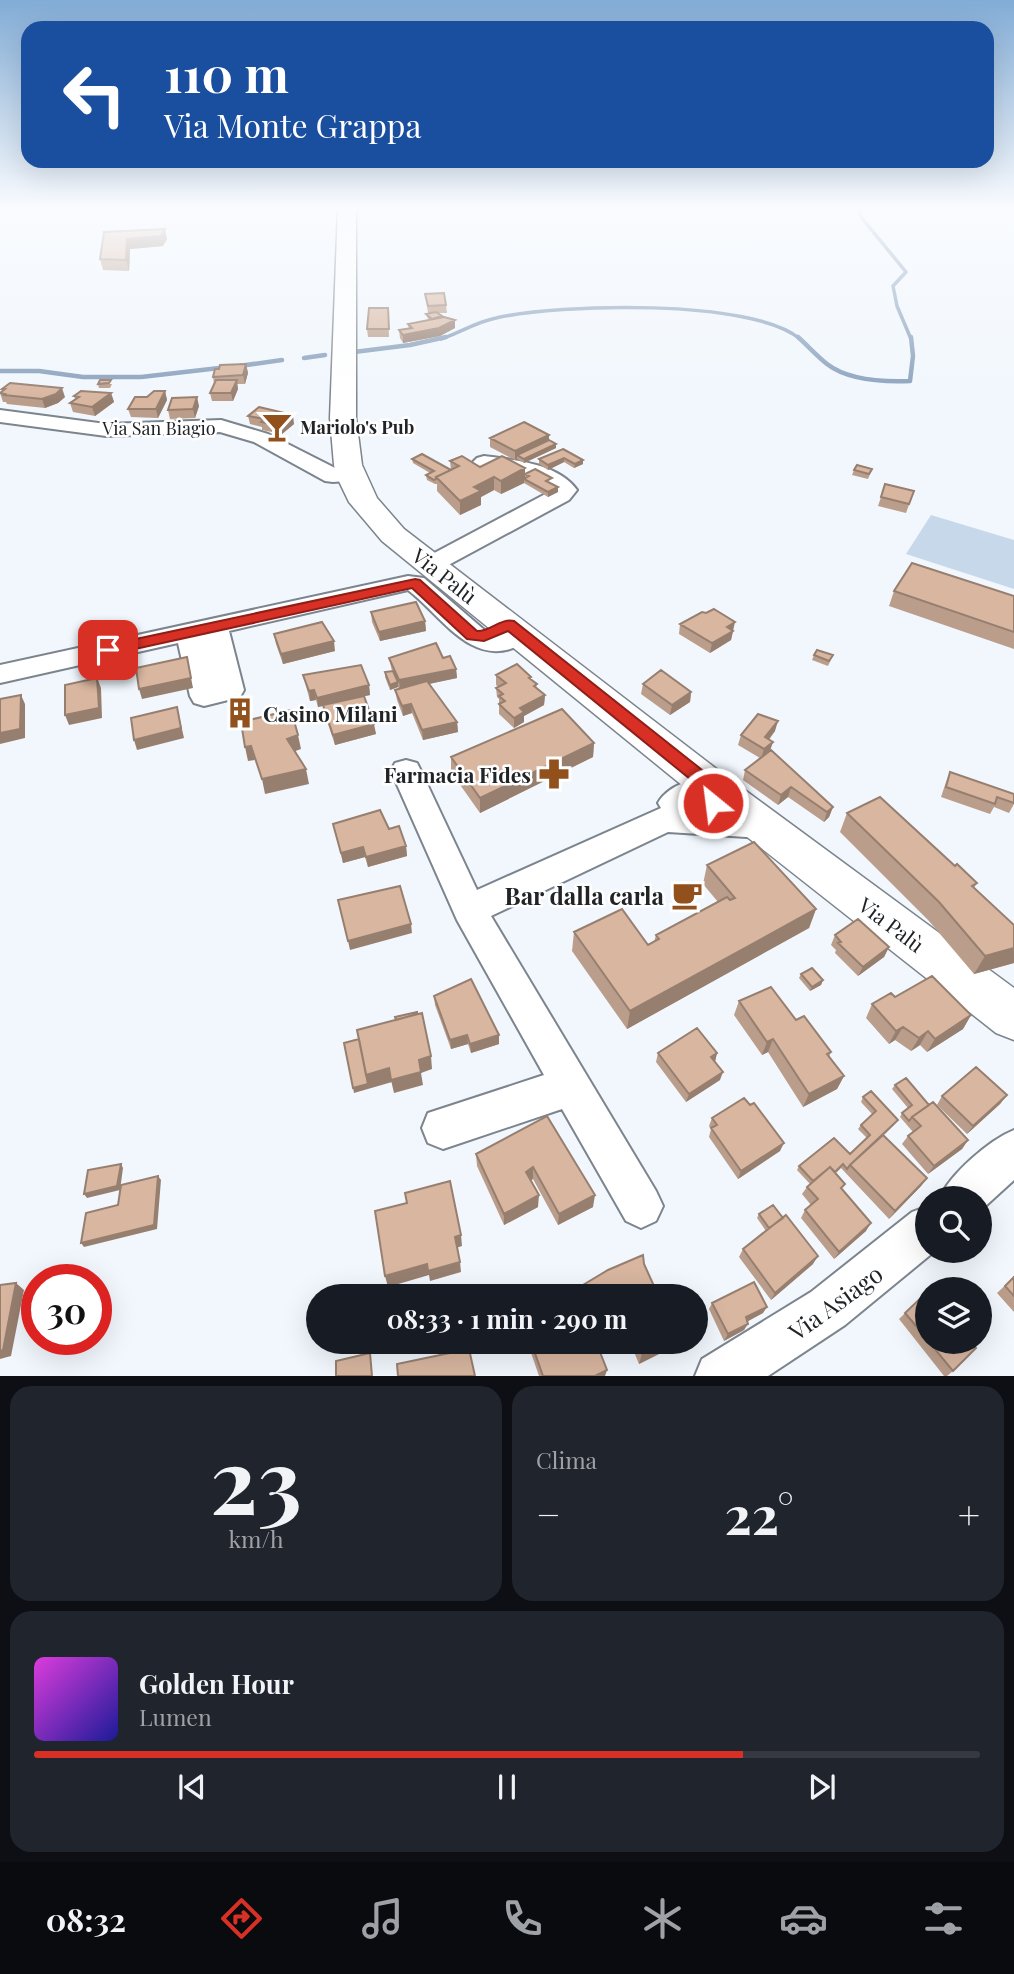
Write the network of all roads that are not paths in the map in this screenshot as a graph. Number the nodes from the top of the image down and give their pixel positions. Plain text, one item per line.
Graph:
1 (345, 272) edge
2 (0, 416) edge
3 (484, 462) edge
4 (349, 475) junction
5 (432, 564) junction
6 (515, 629) junction
7 (0, 674) edge
8 (678, 760) junction
9 (406, 771) dead end
10 (715, 789) junction
11 (675, 814) junction
12 (762, 825) junction
13 (469, 910) junction
14 (1014, 1017) edge
15 (572, 1086) junction
16 (443, 1128) dead end
17 (1014, 1151) edge
18 (975, 1186) edge
19 (641, 1206) dead end
20 (915, 1240) edge
21 (732, 1372) edge

1 - 4 main road, Via Palù
2 - 4 street, Via San Biagio
3 - 5 street
4 - 5 main road, Via Palù
5 - 6 main road, Via Palù
6 - 7 street
6 - 8 main road, Via Palù
8 - 10 main road, Via Palù
8 - 11 street
9 - 13 street
10 - 11 street
10 - 12 main road, Via Palù
11 - 12 street
11 - 13 street
12 - 14 main road, Via Palù
13 - 15 street
15 - 16 street
15 - 19 street
17 - 18 street
20 - 21 street, Via Asiago

